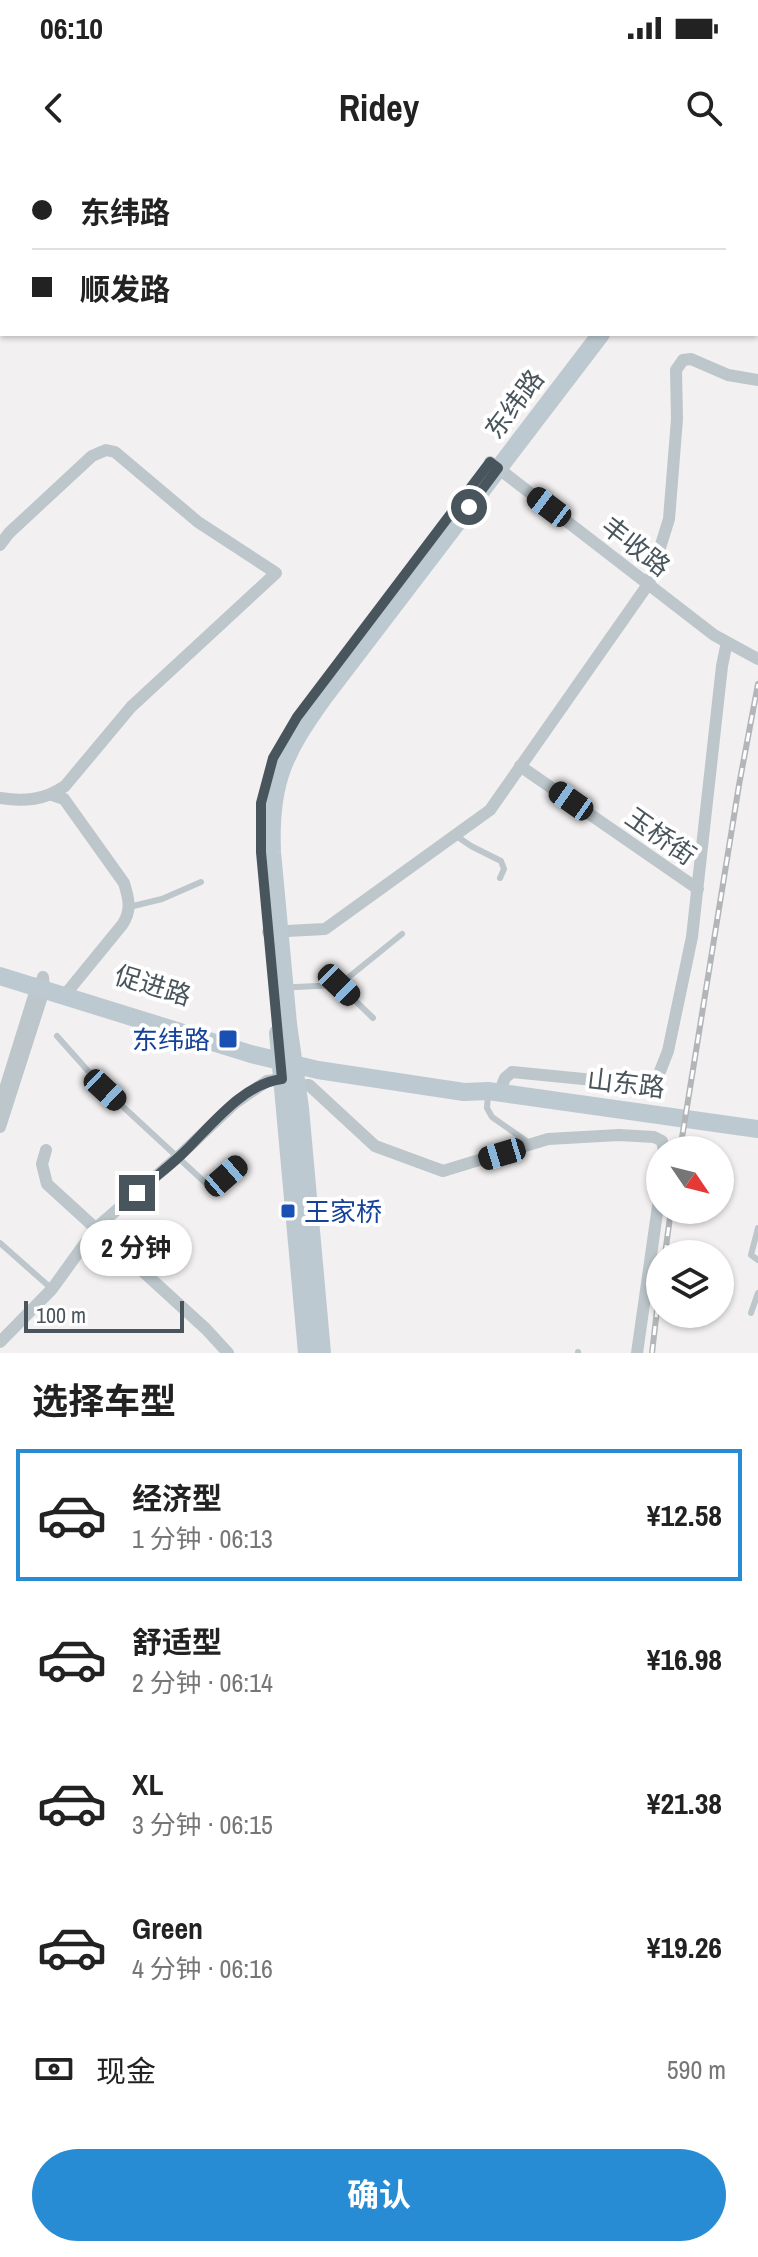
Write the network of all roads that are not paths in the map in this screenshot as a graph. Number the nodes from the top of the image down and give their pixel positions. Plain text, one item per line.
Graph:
1 (339, 160) edge
2 (348, 160) edge
3 (586, 336) edge
4 (599, 336) edge
5 (758, 380) edge
6 (494, 465) junction
7 (0, 545) edge
8 (649, 583) junction
9 (727, 642) junction
10 (758, 659) edge
11 (520, 766) junction
12 (52, 795) junction
13 (0, 798) edge
14 (455, 835) junction
15 (500, 878) dead end
16 (201, 882) dead end
17 (698, 889) junction
18 (129, 907) junction
19 (274, 932) junction
20 (402, 934) dead end
21 (0, 964) edge
22 (0, 976) edge
23 (41, 985) junction
24 (339, 985) junction
25 (279, 988) junction
26 (68, 991) junction
27 (373, 1018) dead end
28 (57, 1036) dead end
29 (287, 1065) junction
30 (493, 1092) junction
31 (0, 1105) edge
32 (0, 1127) edge
33 (758, 1129) edge
34 (646, 1137) edge
35 (532, 1145) junction
36 (46, 1150) dead end
37 (178, 1157) junction
38 (241, 1163) dead end
39 (655, 1224) edge
40 (96, 1228) junction
41 (758, 1228) edge
42 (0, 1243) edge
43 (758, 1260) edge
44 (52, 1289) junction
45 (758, 1293) edge
46 (751, 1313) dead end
47 (0, 1342) edge
48 (228, 1353) edge
49 (307, 1353) edge
50 (322, 1353) edge
51 (637, 1353) edge

1 - 2 street
3 - 6 main road, 东纬路
4 - 6 main road, 东纬路
5 - 8 street
6 - 8 street, 丰收路
6 - 19 main road, 东纬路
7 - 12 street
8 - 9 street, 丰收路
8 - 11 street
9 - 10 street, 丰收路
9 - 17 street
11 - 14 street
11 - 17 street, 玉桥街
12 - 13 street
12 - 18 street
14 - 15 lane
14 - 19 street
16 - 18 lane
17 - 30 street
18 - 26 street
19 - 25 main road, 东纬路
20 - 24 lane
21 - 23 main road, 促进路
22 - 23 main road, 促进路
23 - 26 main road, 促进路
23 - 31 street
23 - 32 street
24 - 25 lane
24 - 27 lane
25 - 29 main road, 东纬路
26 - 29 main road, 促进路
28 - 37 lane
29 - 30 main road, 山东路
29 - 35 street
29 - 37 street
29 - 49 main road, 东纬路
29 - 50 main road, 东纬路
30 - 33 main road, 山东路
30 - 35 lane
34 - 35 street
36 - 40 street
37 - 38 lane
37 - 40 street
39 - 51 street
40 - 44 street
40 - 48 street
41 - 43 lane
42 - 44 lane
44 - 47 street
45 - 46 lane

